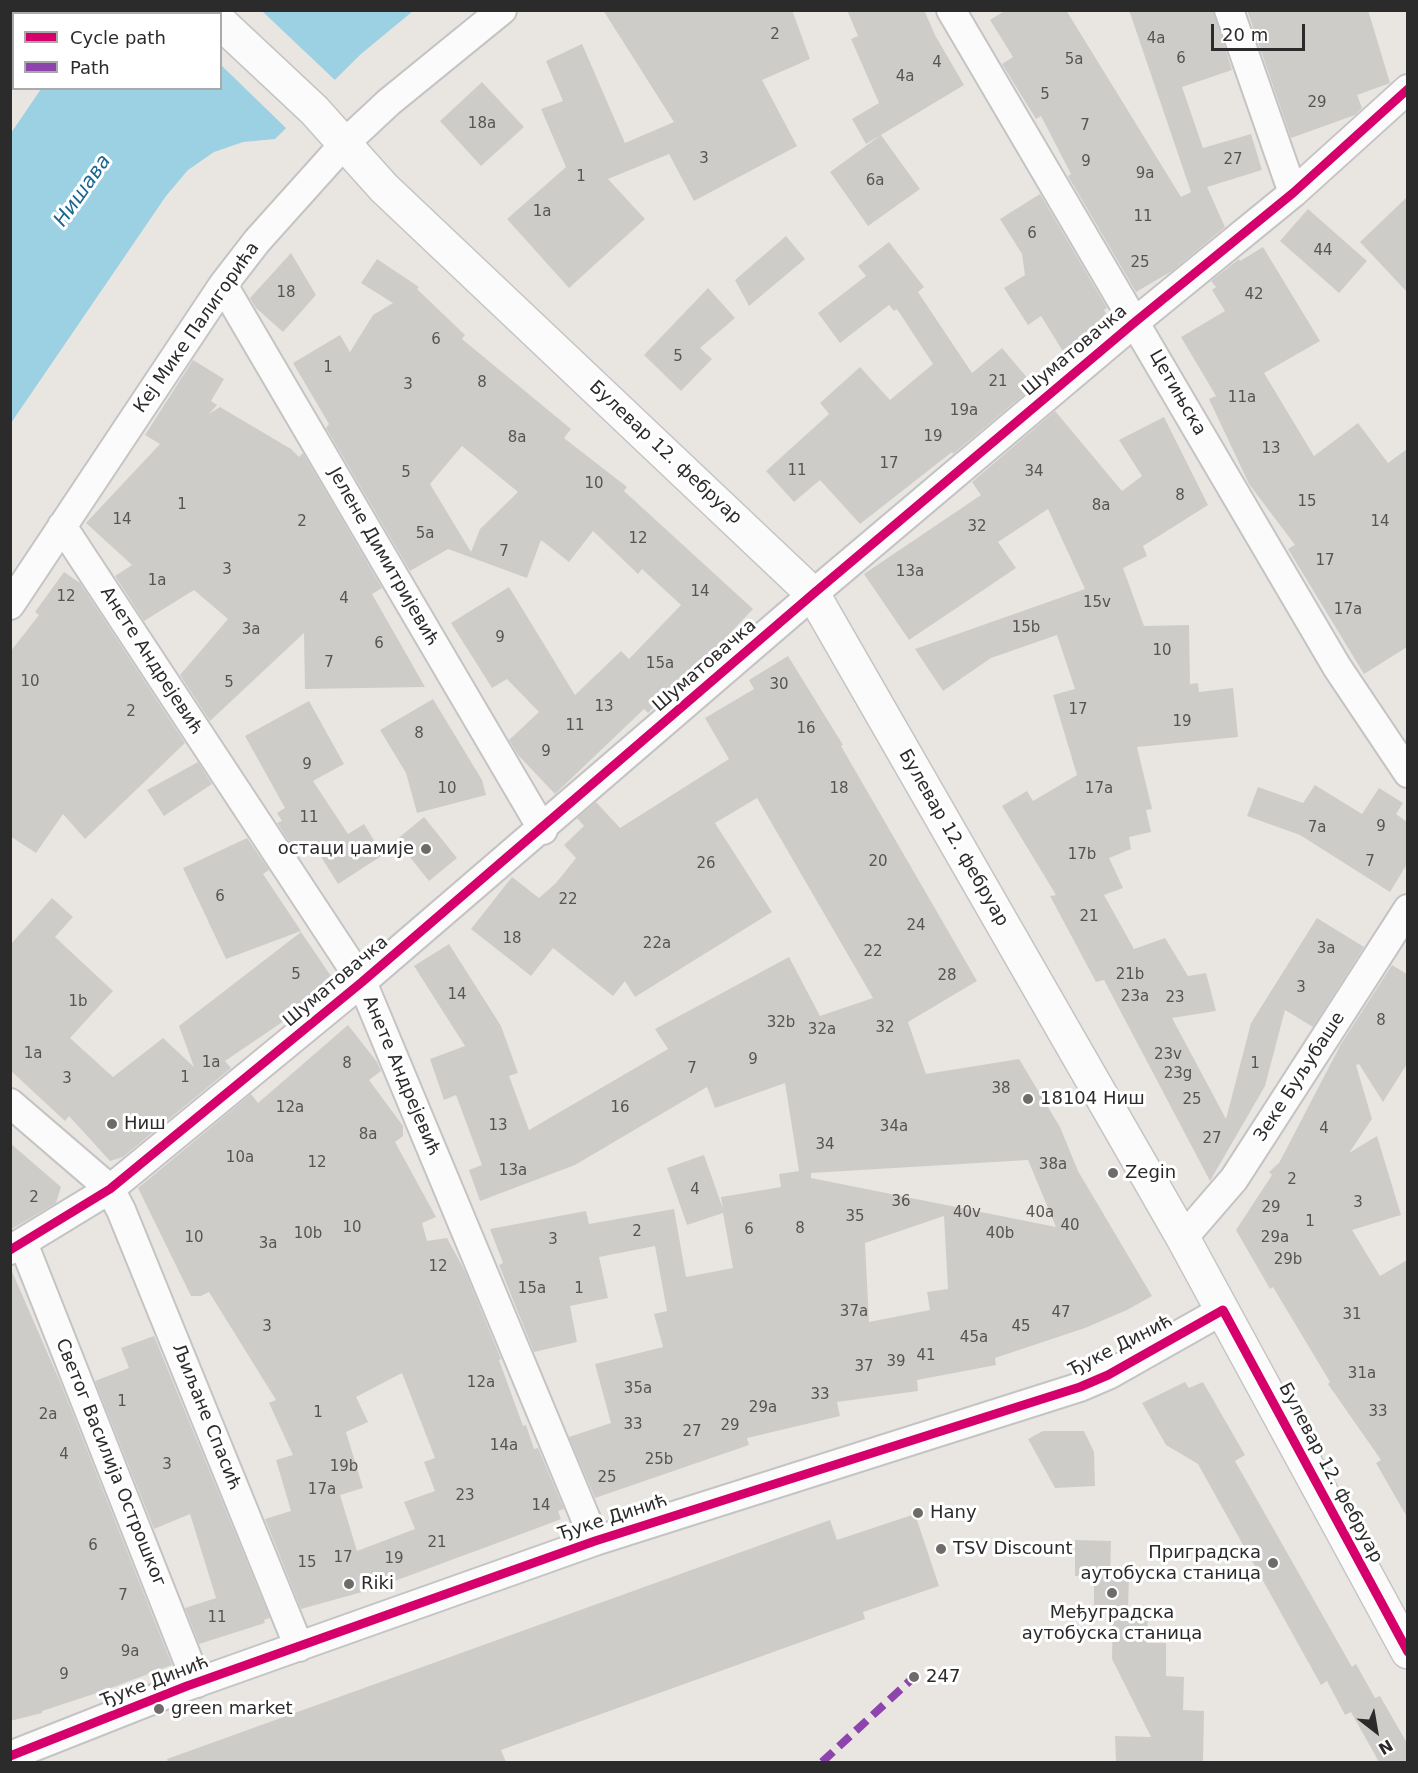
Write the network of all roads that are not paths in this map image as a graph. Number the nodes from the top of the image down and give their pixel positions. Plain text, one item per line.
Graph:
1 (502, 10) edge
2 (951, 10) edge
3 (1229, 10) edge
4 (222, 24) edge
5 (1407, 90) edge
6 (345, 143) junction
7 (1293, 193) junction
8 (223, 285) junction
9 (1135, 322) junction
10 (62, 526) junction
11 (813, 594) junction
12 (10, 605) edge
13 (1407, 773) edge
14 (543, 830) junction
15 (1407, 909) edge
16 (362, 982) junction
17 (10, 1103) edge
18 (110, 1189) junction
19 (1183, 1238) junction
20 (16, 1247) edge
21 (1222, 1310) junction
22 (595, 1540) junction
23 (299, 1647) junction
24 (1407, 1652) edge
25 (197, 1683) junction
26 (10, 1756) edge

1 - 6 street, Кеј Мике Палигорића
2 - 9 street, Цетињска
3 - 7 street
4 - 6 main road, Булевар 12. фебруар
5 - 7 street, Шуматовачка
6 - 8 street, Кеј Мике Палигорића
6 - 11 main road, Булевар 12. фебруар
7 - 9 street, Шуматовачка
8 - 10 street, Кеј Мике Палигорића
8 - 14 street, Јелене Димитријевић
9 - 11 street, Шуматовачка
9 - 13 street, Цетињска
10 - 12 street, Кеј Мике Палигорића
10 - 16 street, Анете Андрејевић
11 - 14 street, Шуматовачка
11 - 19 main road, Булевар 12. фебруар
14 - 16 street, Шуматовачка
15 - 19 street, Зеке Буљубаше
16 - 18 street, Шуматовачка
16 - 22 street, Анете Андрејевић
17 - 18 street
18 - 20 street, Шуматовачка
18 - 23 street, Љиљане Спасић
19 - 21 main road, Булевар 12. фебруар
20 - 25 street, Светог Василија Острошког
21 - 22 street, Ђуке Динић
21 - 24 main road, Булевар 12. фебруар
22 - 23 street, Ђуке Динић
23 - 25 street, Ђуке Динић
25 - 26 street, Ђуке Динић

